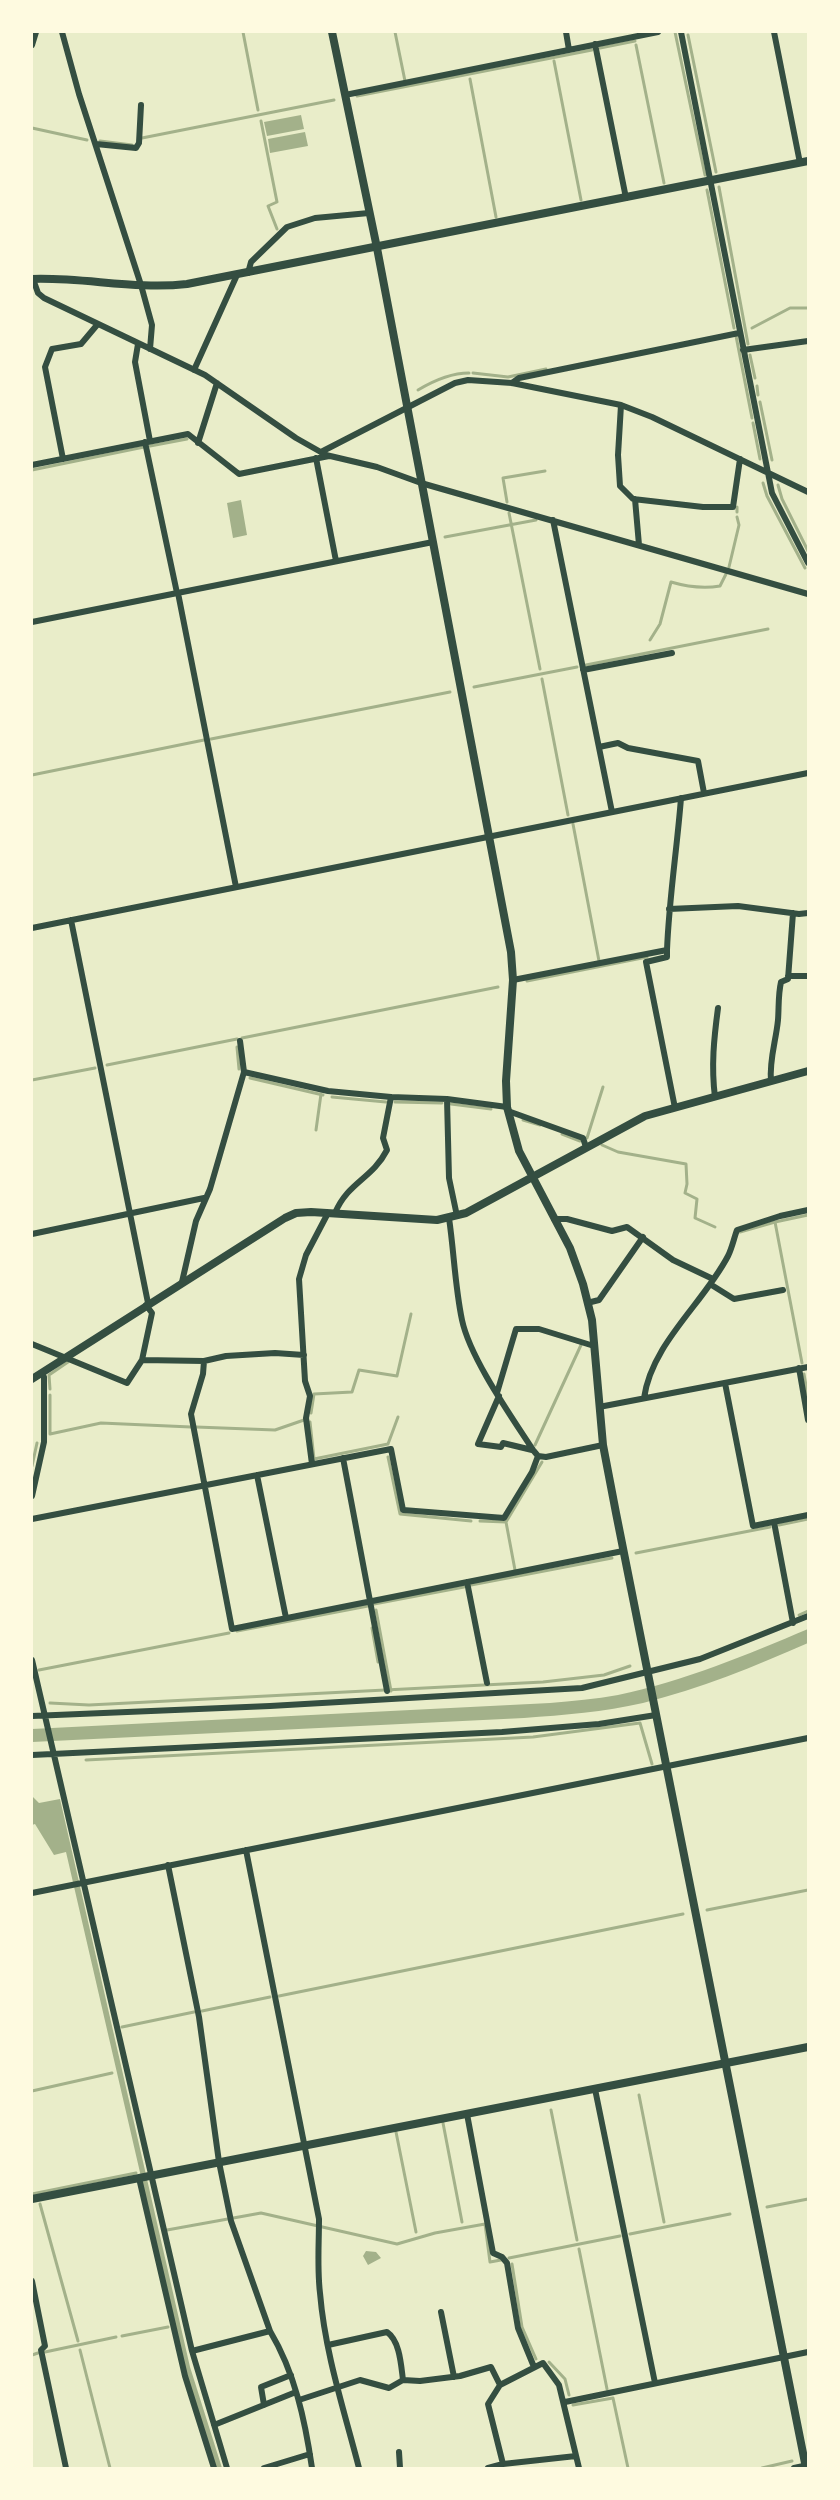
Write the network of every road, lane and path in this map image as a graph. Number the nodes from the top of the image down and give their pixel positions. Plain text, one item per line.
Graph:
1 (36, 32) edge
2 (62, 32) edge
3 (332, 32) edge
4 (566, 32) edge
5 (658, 32) edge
6 (681, 32) edge
7 (774, 32) edge
8 (596, 44) junction
9 (32, 45) edge
10 (569, 50) junction
11 (345, 95) junction
12 (141, 105) dead end
13 (96, 144) junction
14 (804, 162) edge
15 (710, 181) junction
16 (626, 198) junction
17 (369, 213) junction
18 (377, 248) junction
19 (248, 273) junction
20 (237, 275) junction
21 (32, 279) edge
22 (141, 285) junction
23 (97, 325) junction
24 (739, 333) junction
25 (808, 341) edge
26 (138, 344) junction
27 (150, 349) junction
28 (743, 350) junction
29 (194, 370) junction
30 (217, 383) junction
31 (512, 383) junction
32 (621, 405) junction
33 (406, 406) junction
34 (148, 442) junction
35 (198, 443) junction
36 (321, 452) junction
37 (330, 456) junction
38 (316, 458) junction
39 (63, 459) junction
40 (740, 459) junction
41 (32, 465) edge
42 (768, 472) junction
43 (421, 483) junction
44 (808, 492) edge
45 (636, 499) junction
46 (553, 520) junction
47 (433, 542) junction
48 (639, 545) junction
49 (336, 561) junction
50 (808, 563) edge
51 (177, 593) junction
52 (808, 594) edge
53 (32, 622) edge
54 (672, 653) dead end
55 (583, 670) junction
56 (599, 747) junction
57 (808, 773) edge
58 (704, 794) junction
59 (681, 798) junction
60 (612, 812) junction
61 (489, 836) junction
62 (236, 887) junction
63 (669, 909) junction
64 (793, 913) junction
65 (808, 913) edge
66 (71, 920) junction
67 (32, 928) edge
68 (667, 950) junction
69 (788, 976) junction
70 (808, 976) edge
71 (513, 980) junction
72 (718, 1008) dead end
73 (240, 1041) dead end
74 (808, 1071) edge
75 (244, 1072) junction
76 (771, 1082) junction
77 (391, 1097) junction
78 (715, 1097) junction
79 (447, 1099) junction
80 (675, 1108) junction
81 (507, 1109) junction
82 (586, 1147) junction
83 (531, 1178) junction
84 (204, 1198) junction
85 (808, 1210) edge
86 (331, 1213) junction
87 (130, 1214) junction
88 (453, 1217) junction
89 (554, 1219) junction
90 (32, 1234) edge
91 (643, 1237) junction
92 (712, 1281) junction
93 (182, 1282) junction
94 (783, 1290) dead end
95 (587, 1303) junction
96 (147, 1304) junction
97 (32, 1344) edge
98 (594, 1346) junction
99 (304, 1354) junction
100 (66, 1358) junction
101 (142, 1360) junction
102 (204, 1361) junction
103 (808, 1367) edge
104 (799, 1368) junction
105 (41, 1374) junction
106 (32, 1379) edge
107 (725, 1383) junction
108 (498, 1395) junction
109 (644, 1398) junction
110 (599, 1407) junction
111 (808, 1419) edge
112 (603, 1445) junction
113 (533, 1450) junction
114 (538, 1456) junction
115 (344, 1458) junction
116 (312, 1464) junction
117 (257, 1475) junction
118 (203, 1486) junction
119 (32, 1496) edge
120 (808, 1515) edge
121 (32, 1520) edge
122 (774, 1522) junction
123 (623, 1551) junction
124 (467, 1582) junction
125 (371, 1602) junction
126 (808, 1616) edge
127 (286, 1618) junction
128 (793, 1623) junction
129 (32, 1660) edge
130 (648, 1674) junction
131 (487, 1683) dead end
132 (387, 1691) dead end
133 (656, 1715) junction
134 (32, 1716) edge
135 (43, 1716) junction
136 (808, 1738) edge
137 (53, 1754) junction
138 (32, 1755) edge
139 (666, 1766) junction
140 (246, 1850) junction
141 (168, 1865) junction
142 (82, 1882) junction
143 (32, 1893) edge
144 (808, 2047) edge
145 (726, 2063) junction
146 (595, 2089) junction
147 (467, 2114) junction
148 (305, 2145) junction
149 (219, 2162) junction
150 (151, 2176) junction
151 (139, 2178) junction
152 (32, 2199) edge
153 (32, 2281) edge
154 (441, 2312) dead end
155 (270, 2331) junction
156 (328, 2345) junction
157 (192, 2352) junction
158 (808, 2352) edge
159 (784, 2357) junction
160 (534, 2367) junction
161 (291, 2375) junction
162 (454, 2377) junction
163 (403, 2380) junction
164 (654, 2383) junction
165 (500, 2385) junction
166 (336, 2388) junction
167 (296, 2392) junction
168 (299, 2400) junction
169 (564, 2402) junction
170 (264, 2405) junction
171 (214, 2425) junction
172 (399, 2452) dead end
173 (310, 2454) junction
174 (576, 2456) junction
175 (507, 2466) edge
176 (807, 2466) edge
177 (66, 2469) edge
178 (214, 2469) edge
179 (227, 2469) edge
180 (264, 2469) edge
181 (312, 2469) edge
182 (359, 2469) edge
183 (400, 2469) edge
184 (488, 2469) edge
185 (579, 2469) edge
186 (794, 2469) edge

1 - 9 street
2 - 13 street
3 - 11 main road
4 - 10 street
5 - 8 street
6 - 15 street
7 - 14 street
8 - 10 street
8 - 16 street
10 - 11 street
11 - 17 main road
12 - 13 street
13 - 22 street
14 - 15 street
15 - 16 street
15 - 24 street
16 - 18 street
17 - 18 main road
17 - 19 street
18 - 19 street
18 - 33 main road
19 - 20 street
20 - 22 street
20 - 29 street
21 - 22 street
21 - 23 street
22 - 27 street
23 - 26 street
23 - 39 street
24 - 28 street
24 - 31 street
25 - 28 street
26 - 27 street
26 - 34 street
27 - 29 street
28 - 42 street
29 - 30 street
30 - 35 street
30 - 36 street
31 - 32 street
31 - 33 street
32 - 40 street
32 - 45 street
33 - 36 street
33 - 43 main road
34 - 35 street
34 - 39 street
34 - 51 street
35 - 38 street
36 - 37 street
37 - 38 street
37 - 43 street
38 - 49 street
39 - 41 street
40 - 42 street
40 - 45 street
42 - 44 street
42 - 50 street
43 - 46 street
43 - 47 main road
45 - 48 street
46 - 48 street
46 - 55 street
47 - 49 street
47 - 61 main road
48 - 52 street
49 - 51 street
51 - 53 street
51 - 62 street
54 - 55 street
55 - 56 street
56 - 58 street
56 - 60 street
57 - 58 street
58 - 59 street
59 - 60 street
59 - 63 street
60 - 61 street
61 - 62 street
61 - 71 main road
62 - 66 street
63 - 64 street
63 - 68 street
64 - 65 street
64 - 69 street
66 - 67 street
66 - 87 street
68 - 71 street
68 - 80 street
69 - 70 street
69 - 76 street
71 - 81 main road
72 - 78 street
73 - 75 street
74 - 76 main road
75 - 77 street
75 - 84 street
76 - 78 main road
77 - 79 street
77 - 86 street
78 - 80 main road
79 - 81 street
79 - 88 street
80 - 82 main road
81 - 82 street
81 - 83 main road
82 - 83 main road
83 - 88 main road
83 - 89 main road
84 - 87 street
84 - 93 street
85 - 92 street
86 - 88 main road
86 - 93 main road
86 - 99 street
87 - 90 street
87 - 96 street
88 - 108 street
89 - 91 street
89 - 95 main road
91 - 92 street
91 - 95 street
92 - 94 street
92 - 109 street
93 - 96 main road
95 - 98 main road
96 - 100 main road
96 - 101 street
97 - 100 street
98 - 108 street
98 - 110 main road
99 - 102 street
99 - 116 street
100 - 101 street
100 - 105 main road
101 - 102 street
102 - 118 street
103 - 104 street
104 - 107 street
104 - 111 street
105 - 106 main road
105 - 119 street
107 - 109 street
107 - 122 street
108 - 113 street
108 - 113 street
109 - 110 street
110 - 112 main road
112 - 114 street
112 - 123 main road
113 - 114 street
114 - 115 street
115 - 116 street
115 - 125 street
116 - 117 street
117 - 118 street
117 - 127 street
118 - 121 street
118 - 127 street
120 - 122 street
122 - 128 street
123 - 124 street
123 - 130 main road
124 - 125 street
124 - 131 street
125 - 127 street
125 - 132 street
126 - 128 street
128 - 130 street
129 - 135 street
130 - 133 main road
130 - 135 street
133 - 137 street
133 - 139 main road
134 - 135 street
135 - 137 street
136 - 139 street
137 - 138 street
137 - 142 street
139 - 140 street
139 - 145 main road
140 - 141 street
140 - 148 street
141 - 142 street
141 - 149 street
142 - 143 street
142 - 150 street
144 - 145 street
145 - 146 street
145 - 159 main road
146 - 147 street
146 - 164 street
147 - 148 street
147 - 160 street
148 - 149 street
148 - 156 street
149 - 150 street
149 - 155 street
150 - 151 street
150 - 157 street
151 - 152 street
151 - 178 street
153 - 177 street
154 - 162 street
155 - 157 street
155 - 161 street
156 - 163 street
156 - 166 street
157 - 171 street
158 - 159 street
159 - 164 street
159 - 176 main road
160 - 165 street
160 - 169 street
161 - 167 street
161 - 170 street
162 - 163 street
162 - 165 street
163 - 166 street
164 - 169 street
165 - 175 street
166 - 168 street
166 - 182 street
167 - 168 street
167 - 170 street
168 - 173 street
169 - 174 street
170 - 171 street
171 - 179 street
172 - 183 street
173 - 180 street
173 - 181 street
174 - 175 street
174 - 185 street
175 - 184 street
176 - 186 street

